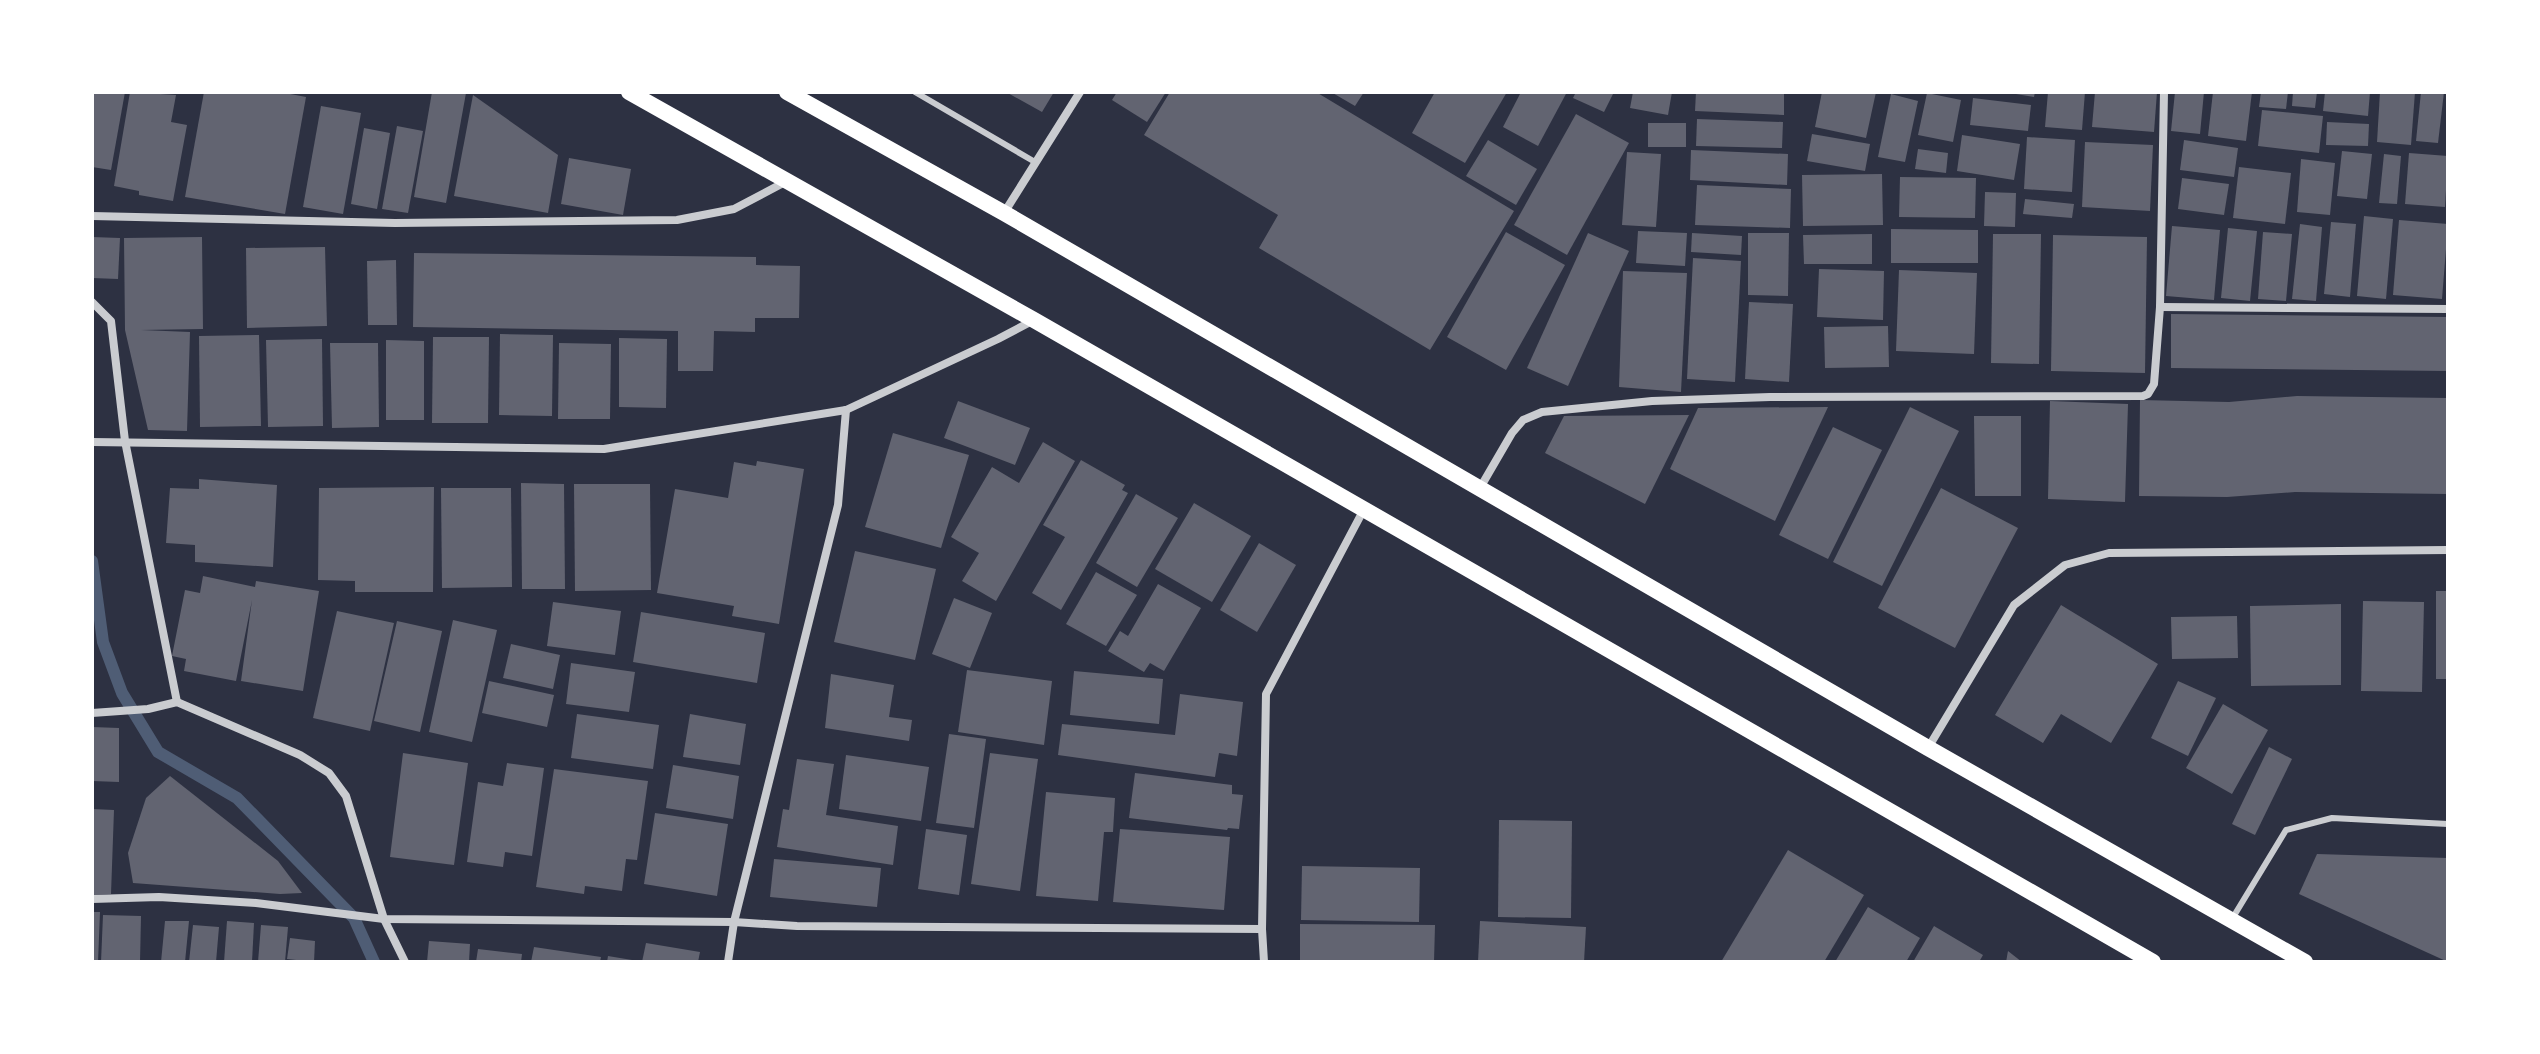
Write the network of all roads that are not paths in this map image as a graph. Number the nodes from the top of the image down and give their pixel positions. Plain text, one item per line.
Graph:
1 (629, 92) edge
2 (787, 92) edge
3 (915, 92) edge
4 (1080, 92) edge
5 (2164, 92) edge
6 (1035, 162) junction
7 (788, 180) junction
8 (1004, 213) junction
9 (92, 216) edge
10 (92, 302) edge
11 (2160, 307) junction
12 (2448, 309) edge
13 (1034, 320) junction
14 (846, 410) junction
15 (125, 441) junction
16 (92, 442) edge
17 (1480, 488) junction
18 (1363, 511) junction
19 (2448, 550) edge
20 (177, 702) junction
21 (92, 713) edge
22 (1928, 748) junction
23 (2448, 824) edge
24 (92, 899) edge
25 (384, 919) junction
26 (2232, 919) junction
27 (734, 922) junction
28 (1262, 929) junction
29 (2277, 954) edge
30 (405, 962) edge
31 (728, 962) edge
32 (1264, 962) edge
33 (2153, 962) edge
34 (2305, 962) edge

1 - 7 main road
2 - 8 main road
3 - 6 lane
4 - 6 street
5 - 11 street
6 - 8 street
7 - 9 street
7 - 13 main road
8 - 17 main road
10 - 15 street
11 - 12 street
11 - 17 street
13 - 14 street
13 - 18 main road
14 - 15 street
14 - 27 street
15 - 16 street
15 - 20 street
17 - 22 main road
18 - 28 street
18 - 33 main road
19 - 22 street
20 - 21 street
20 - 25 street
22 - 26 main road
23 - 26 lane
24 - 25 street
25 - 27 street
25 - 30 street
26 - 29 main road
27 - 28 street
27 - 31 street
28 - 32 street
29 - 34 main road

